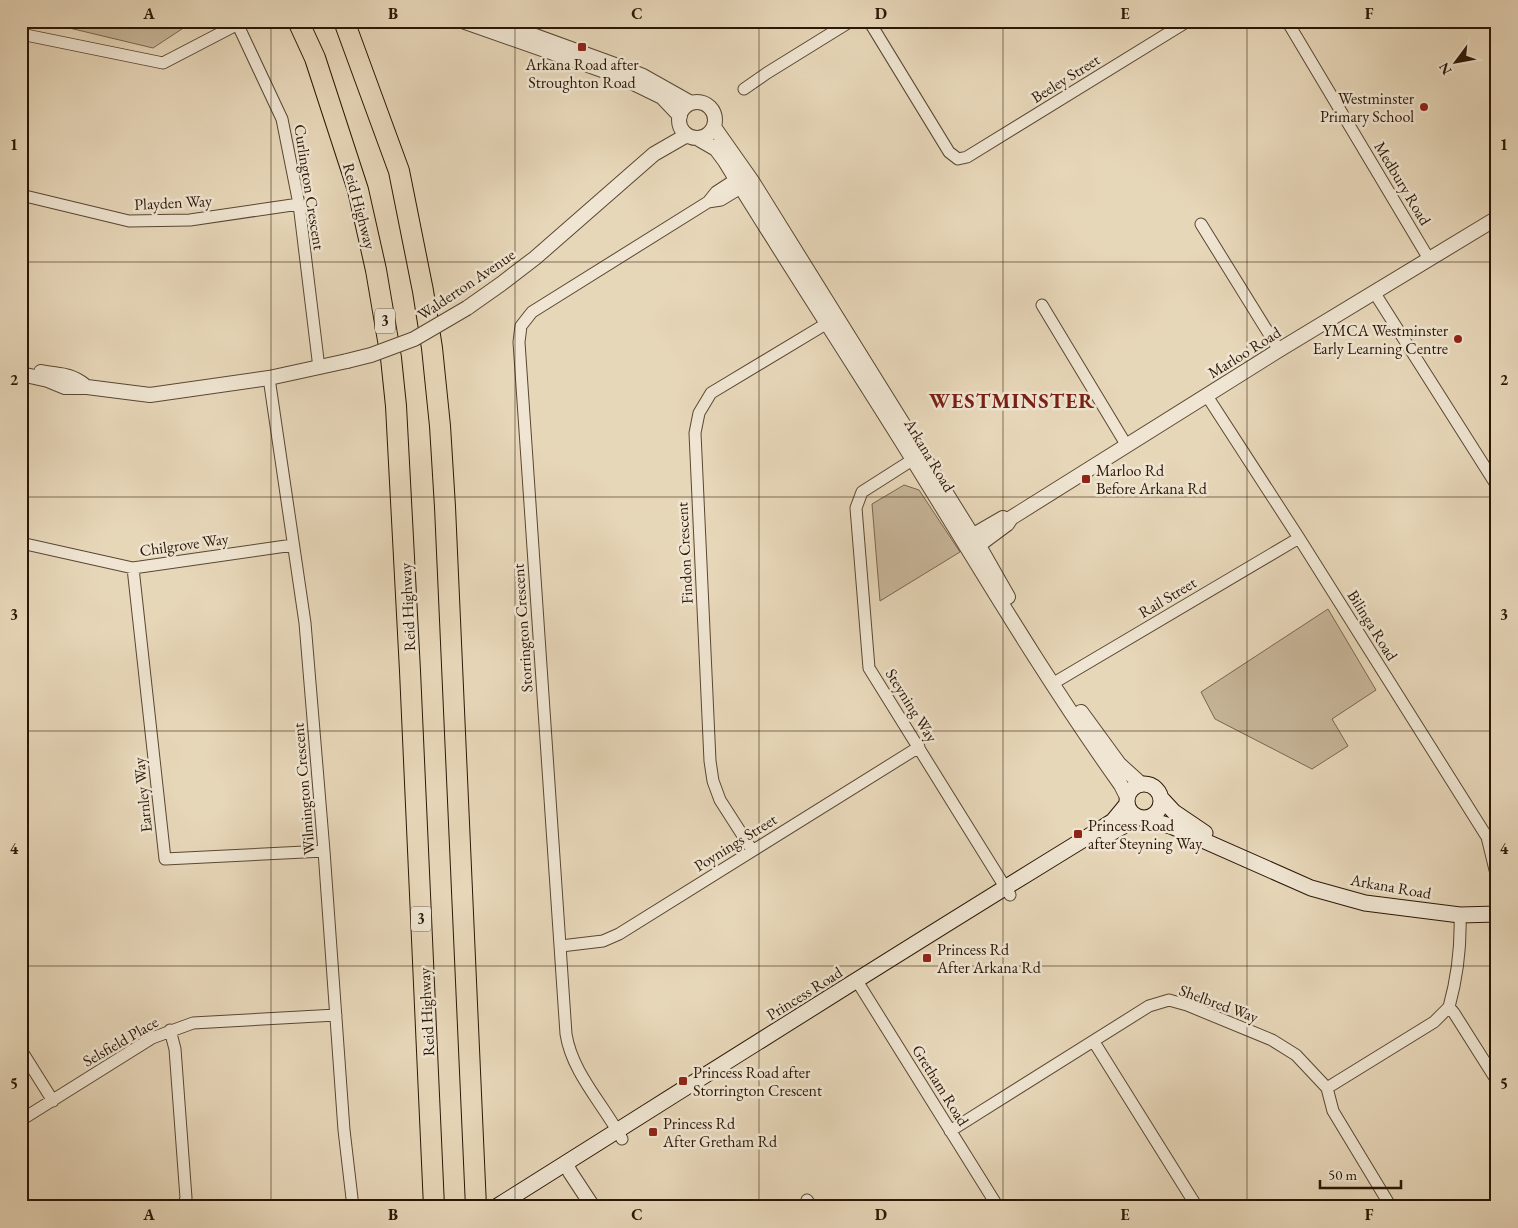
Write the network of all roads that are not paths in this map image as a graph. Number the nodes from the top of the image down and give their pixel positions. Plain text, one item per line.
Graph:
1 (298, 21) edge
2 (344, 21) edge
3 (462, 21) edge
4 (494, 21) edge
5 (851, 21) edge
6 (869, 21) edge
7 (1188, 21) edge
8 (1287, 21) edge
9 (237, 23) edge
10 (21, 34) edge
11 (744, 89) dead end
12 (691, 103) junction
13 (679, 119) junction
14 (714, 127) junction
15 (692, 137) junction
16 (654, 154) junction
17 (744, 180) junction
18 (21, 195) edge
19 (299, 204) junction
20 (1497, 218) edge
21 (1201, 224) dead end
22 (1429, 259) junction
23 (1374, 292) junction
24 (1042, 305) dead end
25 (831, 320) junction
26 (1279, 350) junction
27 (21, 367) edge
28 (319, 368) junction
29 (21, 374) edge
30 (269, 378) junction
31 (87, 387) junction
32 (1207, 396) junction
33 (1127, 446) junction
34 (917, 456) junction
35 (1497, 486) edge
36 (1299, 538) junction
37 (21, 543) edge
38 (970, 544) junction
39 (293, 545) junction
40 (133, 568) junction
41 (1056, 682) junction
42 (919, 747) junction
43 (1141, 784) junction
44 (1161, 798) junction
45 (1127, 801) junction
46 (1142, 818) junction
47 (752, 850) junction
48 (1228, 850) junction
49 (324, 851) junction
50 (1497, 878) edge
51 (1008, 891) junction
52 (1497, 914) edge
53 (1460, 915) junction
54 (561, 946) junction
55 (860, 985) junction
56 (1449, 1008) junction
57 (336, 1015) junction
58 (170, 1030) junction
59 (1094, 1042) junction
60 (21, 1050) edge
61 (1497, 1081) edge
62 (1327, 1088) junction
63 (53, 1100) junction
64 (21, 1120) edge
65 (950, 1131) junction
66 (620, 1135) junction
67 (563, 1170) junction
68 (475, 1198) edge
69 (351, 1204) edge
70 (434, 1206) edge
71 (183, 1207) edge
72 (496, 1207) edge
73 (514, 1207) edge
74 (583, 1207) edge
75 (593, 1207) edge
76 (998, 1207) edge
77 (1197, 1207) edge
78 (1391, 1207) edge

1 - 70 highway, Reid Highway / 3
2 - 68 highway
3 - 13 street
4 - 12 street
5 - 11 street
6 - 7 street, Beeley Street
8 - 22 street, Medbury Road
9 - 10 street
9 - 19 street, Curlington Crescent
12 - 13 street
12 - 14 street
13 - 15 street
13 - 16 street, Walderton Avenue
14 - 15 street
14 - 17 street, Arkana Road
15 - 16 street, Walderton Avenue
15 - 17 street, Arkana Road
16 - 28 street, Walderton Avenue, bridge
17 - 25 street, Arkana Road
17 - 54 street, Storrington Crescent
18 - 19 street, Playden Way
19 - 28 street, Curlington Crescent
20 - 22 street, Marloo Road
21 - 26 street
22 - 23 street, Marloo Road
23 - 26 street, Marloo Road
23 - 35 street
24 - 33 street
25 - 34 street, Arkana Road
25 - 47 street, Findon Crescent
26 - 32 street, Marloo Road
27 - 31 street, Walderton Avenue
28 - 30 street, Walderton Avenue
29 - 31 street, Walderton Avenue
30 - 31 street, Walderton Avenue
30 - 39 street, Wilmington Crescent
32 - 33 street, Marloo Road
32 - 36 street, Bilinga Road
33 - 38 street, Marloo Road
34 - 38 street, Arkana Road
34 - 42 street, Steyning Way
36 - 41 street, Rail Street
36 - 50 street, Bilinga Road
37 - 40 street, Chilgrove Way
38 - 41 street, Arkana Road
39 - 40 street, Chilgrove Way
39 - 49 street, Wilmington Crescent
40 - 49 street, Earnley Way
41 - 43 street, Arkana Road
41 - 45 street, Arkana Road
42 - 47 street, Poynings Street
42 - 51 street, Steyning Way
43 - 44 main road
43 - 45 main road
44 - 46 main road
44 - 48 main road, Arkana Road
45 - 46 main road
45 - 51 main road, Princess Road
46 - 48 main road, Arkana Road
46 - 51 main road, Princess Road
47 - 54 street, Poynings Street
48 - 53 main road, Arkana Road
49 - 57 street, Wilmington Crescent
51 - 55 main road, Princess Road
52 - 53 main road, Arkana Road
53 - 56 street
54 - 66 street, Storrington Crescent
55 - 65 street, Gretham Road
55 - 66 main road, Princess Road
56 - 61 street
56 - 62 street
57 - 58 street, Selsfield Place
57 - 69 street, Wilmington Crescent
58 - 63 street, Selsfield Place
58 - 71 street
59 - 62 street, Shelbred Way
59 - 65 street, Shelbred Way
59 - 77 street
60 - 63 street
62 - 78 street, Shelbred Way
63 - 64 street, Selsfield Place
65 - 76 street, Gretham Road
66 - 67 main road, Princess Road
67 - 72 main road, Princess Road
67 - 73 main road, Princess Road
67 - 74 street
67 - 75 street

